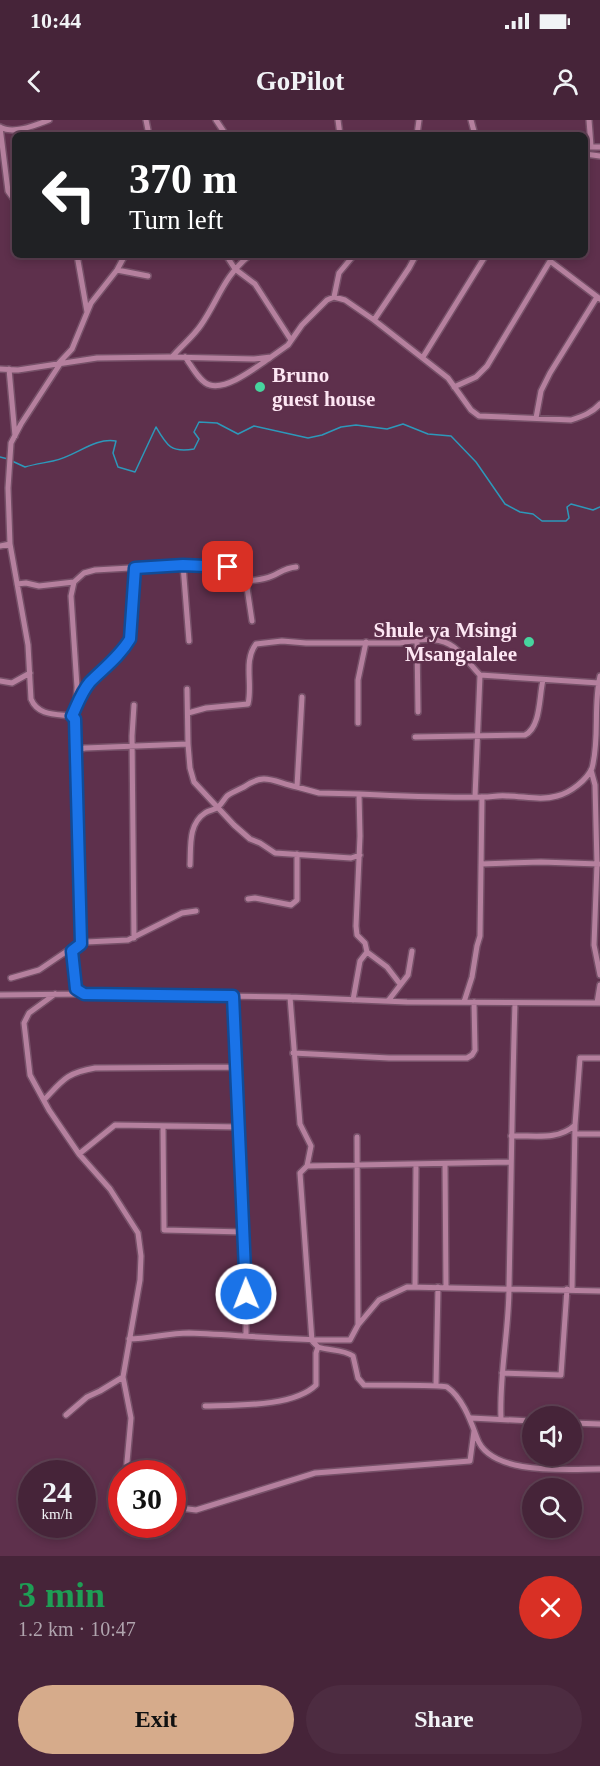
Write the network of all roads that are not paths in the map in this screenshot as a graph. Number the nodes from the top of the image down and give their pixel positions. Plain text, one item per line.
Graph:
1 (49, 120) edge
2 (589, 120) edge
3 (0, 127) edge
4 (588, 147) edge
5 (600, 147) edge
6 (12, 197) edge
7 (78, 258) edge
8 (123, 258) edge
9 (228, 258) edge
10 (247, 258) edge
11 (352, 258) edge
12 (414, 258) edge
13 (484, 258) edge
14 (551, 258) edge
15 (235, 269) junction
16 (117, 270) junction
17 (148, 276) dead end
18 (334, 297) junction
19 (598, 298) edge
20 (87, 312) junction
21 (374, 320) junction
22 (291, 339) junction
23 (172, 357) junction
24 (185, 357) junction
25 (271, 357) junction
26 (423, 357) junction
27 (59, 364) junction
28 (0, 369) edge
29 (9, 369) junction
30 (454, 387) junction
31 (600, 404) edge
32 (536, 418) junction
33 (15, 436) junction
34 (10, 544) junction
35 (0, 546) edge
36 (183, 565) junction
37 (296, 567) dead end
38 (135, 568) junction
39 (246, 581) junction
40 (74, 582) junction
41 (17, 584) junction
42 (252, 621) dead end
43 (417, 640) junction
44 (189, 641) dead end
45 (366, 642) junction
46 (30, 673) junction
47 (480, 675) junction
48 (543, 680) junction
49 (599, 680) edge
50 (0, 681) edge
51 (187, 688) dead end
52 (302, 697) dead end
53 (76, 701) junction
54 (134, 705) dead end
55 (418, 712) dead end
56 (188, 713) junction
57 (72, 716) junction
58 (358, 723) dead end
59 (477, 735) junction
60 (415, 737) dead end
61 (188, 744) junction
62 (132, 746) junction
63 (76, 750) junction
64 (591, 770) junction
65 (297, 787) junction
66 (359, 794) junction
67 (475, 797) junction
68 (482, 797) junction
69 (218, 808) junction
70 (297, 854) junction
71 (360, 855) junction
72 (481, 864) junction
73 (598, 864) edge
74 (190, 865) dead end
75 (248, 899) dead end
76 (196, 911) dead end
77 (134, 938) junction
78 (81, 944) junction
79 (412, 951) dead end
80 (367, 952) junction
81 (600, 975) edge
82 (11, 978) dead end
83 (400, 984) junction
84 (600, 985) edge
85 (55, 994) junction
86 (84, 994) junction
87 (0, 995) edge
88 (233, 996) junction
89 (290, 997) junction
90 (353, 1000) junction
91 (387, 1001) junction
92 (464, 1002) junction
93 (474, 1002) junction
94 (515, 1003) junction
95 (598, 1003) edge
96 (293, 1053) junction
97 (600, 1058) edge
98 (236, 1067) junction
99 (44, 1100) junction
100 (575, 1125) junction
101 (163, 1126) junction
102 (239, 1127) junction
103 (575, 1134) junction
104 (600, 1134) edge
105 (511, 1136) junction
106 (357, 1137) dead end
107 (79, 1154) junction
108 (510, 1162) junction
109 (416, 1164) junction
110 (445, 1164) junction
111 (307, 1166) junction
112 (357, 1166) junction
113 (244, 1232) junction
114 (415, 1287) junction
115 (438, 1287) junction
116 (446, 1287) junction
117 (509, 1287) junction
118 (569, 1290) junction
119 (600, 1291) edge
120 (358, 1325) junction
121 (246, 1335) junction
122 (129, 1339) junction
123 (312, 1341) junction
124 (318, 1347) junction
125 (502, 1373) junction
126 (123, 1377) junction
127 (436, 1385) junction
128 (205, 1406) dead end
129 (66, 1415) dead end
130 (471, 1418) junction
131 (501, 1419) junction
132 (522, 1420) edge
133 (582, 1423) edge
134 (600, 1424) edge
135 (474, 1427) junction
136 (127, 1460) edge
137 (600, 1469) edge
138 (186, 1509) edge

1 - 3 street
2 - 4 street
3 - 6 street
4 - 5 street
7 - 20 street
8 - 16 street
9 - 15 street
10 - 15 street
11 - 18 street
12 - 21 street
13 - 26 street
14 - 19 street
14 - 30 street
15 - 22 street
15 - 23 street
16 - 17 street
16 - 20 street
18 - 21 street
18 - 22 street
19 - 32 street
20 - 27 street
21 - 26 street
22 - 25 street
23 - 24 street
23 - 27 street
24 - 25 street
24 - 25 street
26 - 30 street
27 - 29 street
27 - 33 street
28 - 29 street
29 - 33 street
30 - 32 street
31 - 32 street
33 - 34 street
34 - 35 street
34 - 41 street
36 - 38 street
36 - 39 street
36 - 44 street
37 - 39 street
38 - 40 street
38 - 53 street
39 - 42 street
40 - 41 street
40 - 53 street
41 - 46 street
43 - 45 street
43 - 47 street
43 - 55 street
45 - 56 street
45 - 58 street
46 - 50 street
46 - 57 street
47 - 48 street
47 - 59 street
48 - 49 street
48 - 59 street
49 - 64 street
51 - 56 street
52 - 65 street
53 - 57 street
54 - 62 street
56 - 61 street
57 - 63 street
59 - 60 street
59 - 67 street
61 - 62 street
61 - 69 street
62 - 63 street
62 - 77 street
63 - 78 street
64 - 68 street
64 - 73 street
65 - 66 street
65 - 69 street
66 - 67 street
66 - 71 street
67 - 68 street
68 - 72 street
69 - 70 street
69 - 74 street
70 - 71 street
70 - 75 street
71 - 80 street
72 - 73 street
72 - 92 street
73 - 81 street
76 - 77 street
77 - 78 street
78 - 82 street
78 - 86 street
79 - 83 street
80 - 83 street
80 - 90 street
83 - 91 street
84 - 95 street
85 - 86 street
85 - 87 street
85 - 99 street
86 - 88 street
88 - 89 street
88 - 98 street
89 - 90 street
89 - 96 street
90 - 91 street
91 - 92 street
92 - 93 street
93 - 94 street
93 - 96 street
94 - 95 street
94 - 105 street
96 - 111 street
97 - 100 street
98 - 99 street
98 - 102 street
99 - 107 street
100 - 103 street
100 - 105 street
101 - 102 street
101 - 107 street
101 - 113 street
102 - 113 street
103 - 104 street
103 - 118 street
105 - 108 street
106 - 112 street
107 - 122 street
108 - 110 street
108 - 117 street
109 - 110 street
109 - 112 street
109 - 114 street
110 - 116 street
111 - 112 street
111 - 123 street
112 - 120 street
113 - 121 street
114 - 115 street
114 - 120 street
115 - 116 street
115 - 127 street
116 - 117 street
117 - 118 street
117 - 125 street
118 - 119 street
118 - 125 street
120 - 123 street
121 - 122 street
121 - 123 street
122 - 126 street
123 - 124 street
124 - 127 street
124 - 128 street
125 - 131 street
126 - 129 street
126 - 136 street
127 - 130 street
130 - 131 street
130 - 135 street
131 - 132 street
133 - 134 street
135 - 137 street
135 - 138 street

